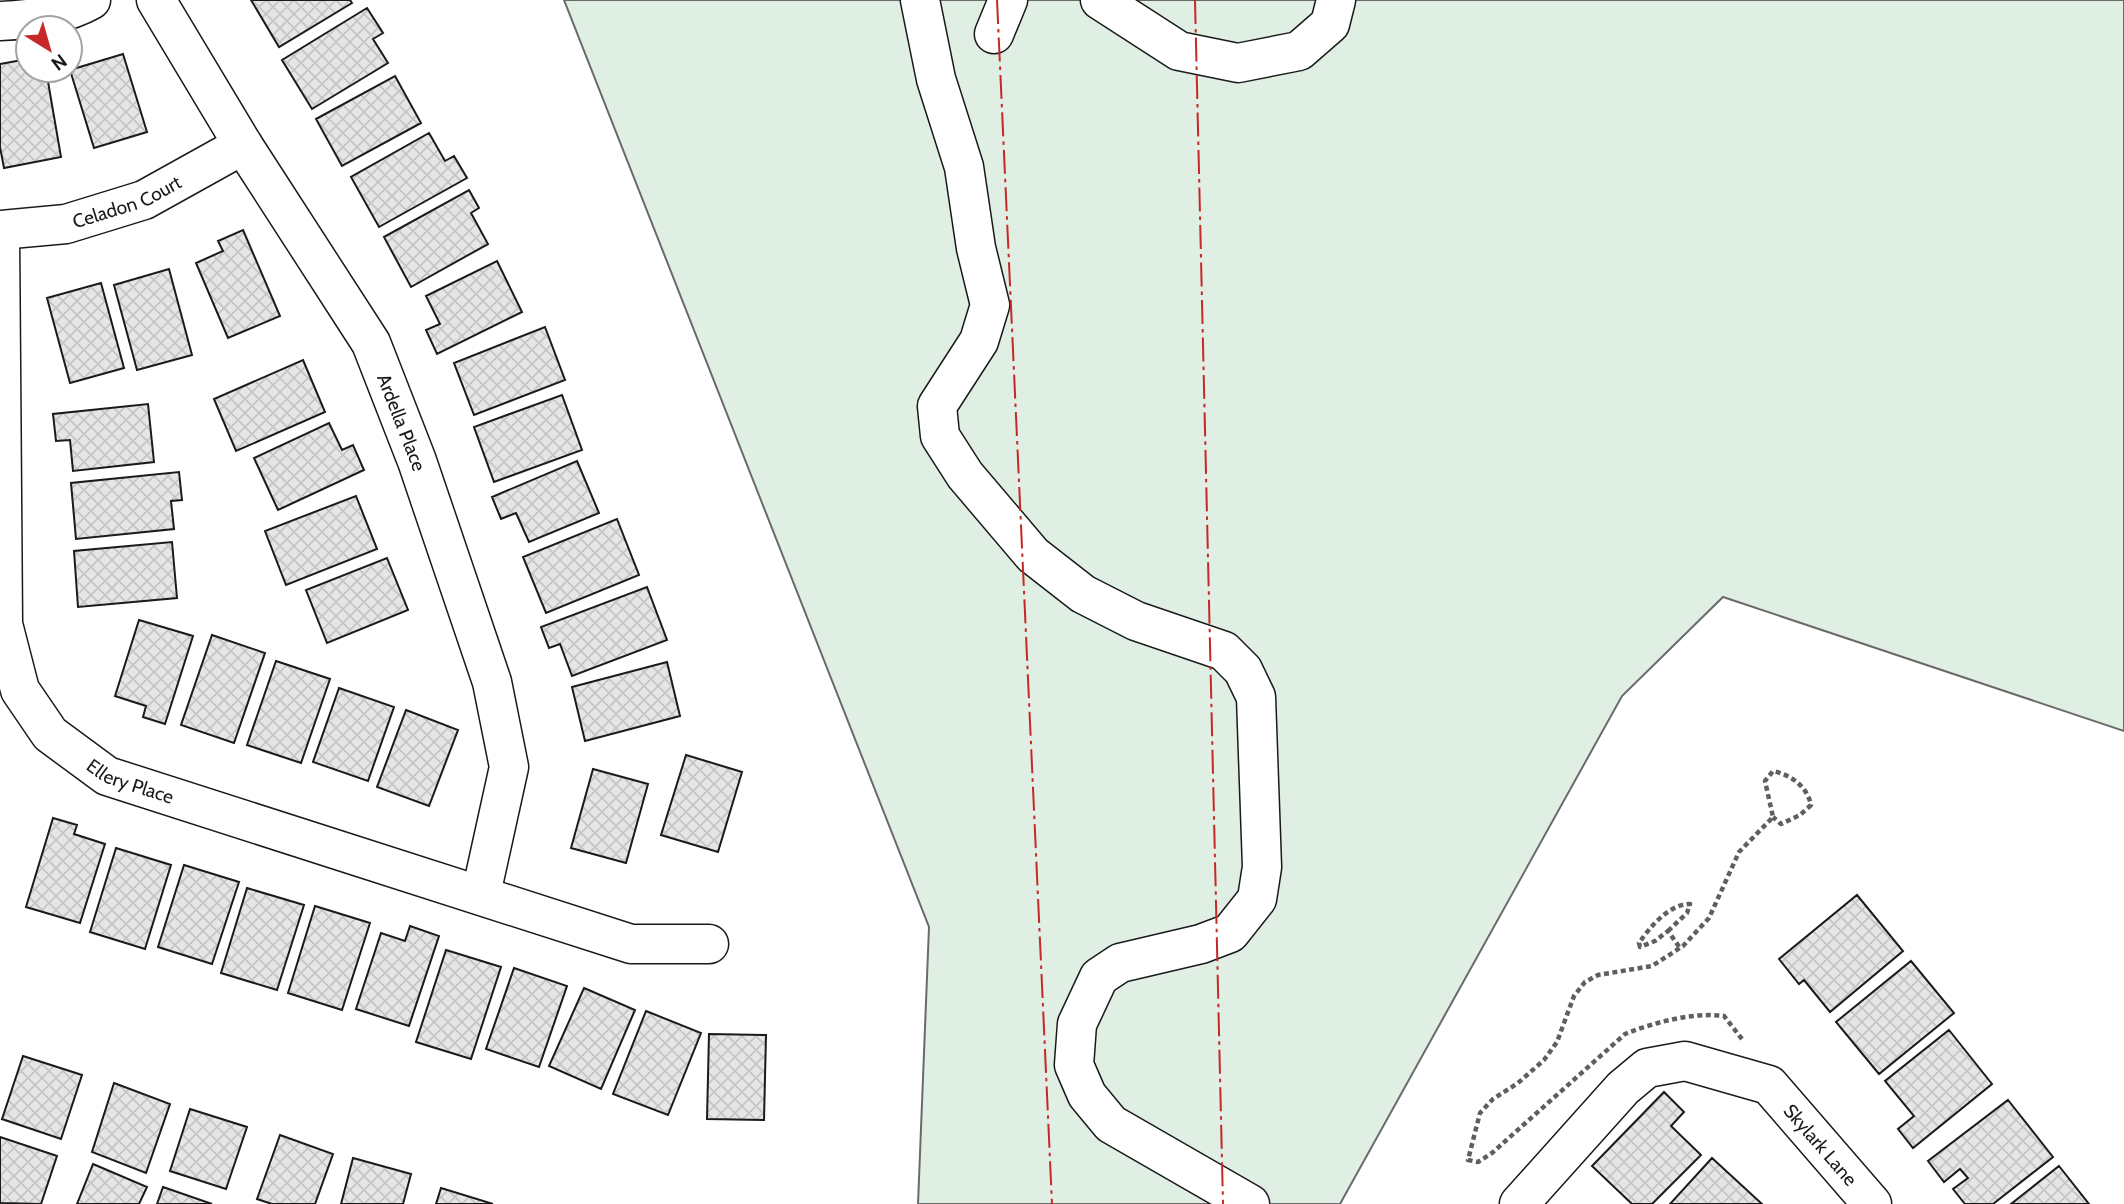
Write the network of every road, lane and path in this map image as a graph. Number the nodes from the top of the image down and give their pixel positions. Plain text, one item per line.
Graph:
1 (91, 0) edge
2 (156, 0) edge
3 (920, 0) edge
4 (1100, 0) edge
5 (1336, 0) edge
6 (0, 21) edge
7 (243, 145) junction
8 (0, 232) edge
9 (1773, 817) junction
10 (481, 894) junction
11 (1668, 931) junction
12 (709, 944) dead end
13 (1680, 948) junction
14 (1769, 1085) junction
15 (1250, 1204) edge
16 (1519, 1204) edge
17 (1872, 1204) edge

1 - 6 street
2 - 7 street, Ardella Place
3 - 15 street
4 - 5 street
7 - 8 street, Celadon Court
7 - 10 street, Ardella Place
8 - 10 street, Ellery Place
9 - 9 path
9 - 13 path
10 - 12 street, Ellery Place
11 - 11 path
11 - 13 path
13 - 14 path
14 - 16 street
14 - 17 street, Skylark Lane

